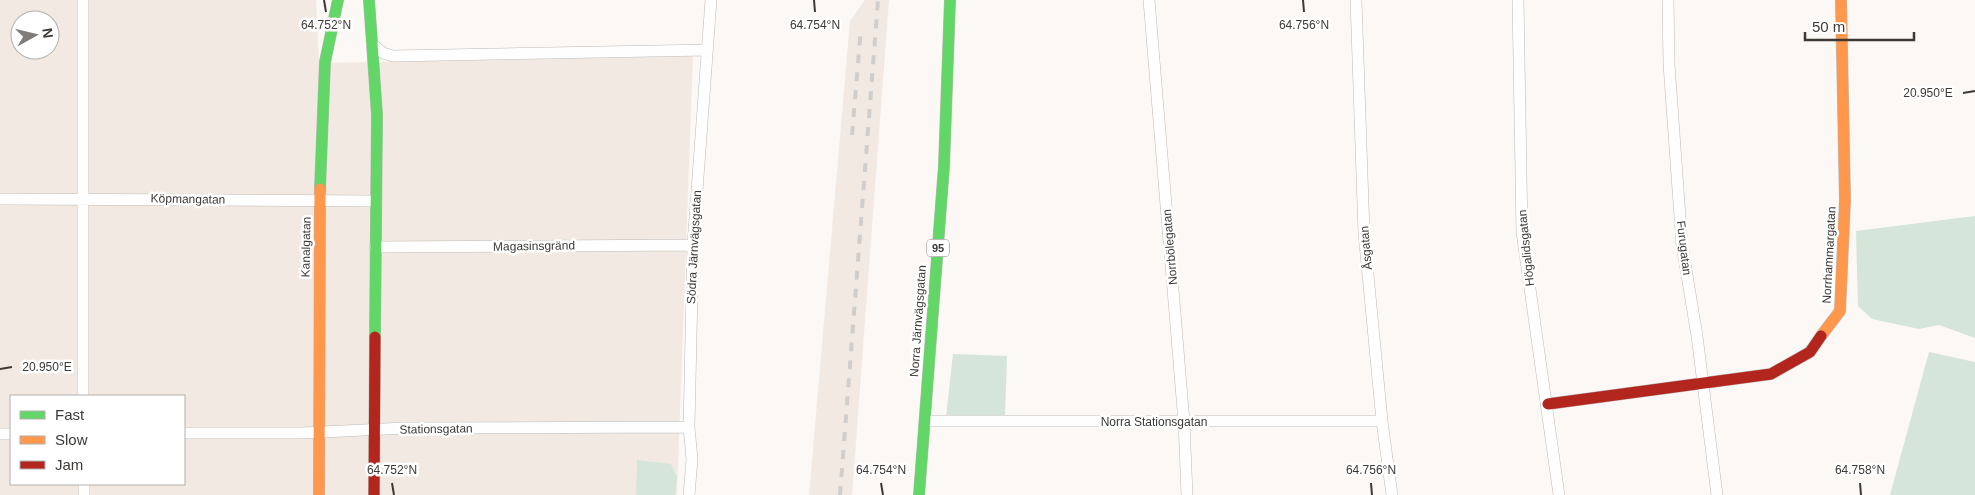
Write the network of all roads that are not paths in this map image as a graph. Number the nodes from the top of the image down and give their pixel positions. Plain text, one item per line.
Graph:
1 (83, 0) edge
2 (338, 0) edge
3 (369, 0) edge
4 (711, 0) edge
5 (950, 0) edge
6 (1149, 0) edge
7 (1356, 0) edge
8 (1518, 0) edge
9 (1668, 0) edge
10 (1841, 0) edge
11 (372, 44) junction
12 (707, 50) junction
13 (389, 56) junction
14 (376, 86) junction
15 (82, 198) junction
16 (0, 199) edge
17 (320, 201) junction
18 (376, 201) junction
19 (693, 245) junction
20 (376, 247) junction
21 (1703, 382) junction
22 (83, 395) edge
23 (1548, 404) junction
24 (926, 421) junction
25 (1382, 421) junction
26 (1184, 422) junction
27 (689, 427) junction
28 (375, 431) junction
29 (319, 433) junction
30 (185, 434) edge
31 (319, 495) edge
32 (374, 495) edge
33 (690, 495) edge
34 (919, 495) edge
35 (1188, 495) edge
36 (1392, 495) edge
37 (1559, 495) edge
38 (1717, 495) edge

1 - 15 street
2 - 17 main road, Kanalgatan
3 - 11 main road
4 - 12 street, Södra Järnvägsgatan
5 - 24 main road, Norra Järnvägsgatan / 95
6 - 26 street, Norrbölegatan
7 - 25 street, Åsgatan
8 - 23 street, Högalidsgatan
9 - 21 street, Furugatan
10 - 21 main road, Norrhammargatan
11 - 13 street
11 - 14 main road
12 - 13 street
12 - 19 street, Södra Järnvägsgatan
13 - 14 street
14 - 18 main road
15 - 16 street, Köpmangatan
15 - 17 street, Köpmangatan
15 - 22 street
17 - 18 street, Köpmangatan
17 - 29 main road, Kanalgatan
18 - 20 main road
19 - 20 street, Magasinsgränd
19 - 27 street, Södra Järnvägsgatan
20 - 28 main road
21 - 23 main road, Norrhammargatan
21 - 38 street, Furugatan
23 - 37 street, Högalidsgatan
24 - 26 street, Norra Stationsgatan
24 - 34 main road, Norra Järnvägsgatan / 95
25 - 26 street, Norra Stationsgatan
25 - 36 street, Åsgatan
26 - 35 street, Norrbölegatan
27 - 28 street, Stationsgatan
27 - 33 street, Södra Järnvägsgatan
28 - 29 street, Stationsgatan
28 - 32 main road
29 - 30 street, Stationsgatan
29 - 31 main road, Kanalgatan

